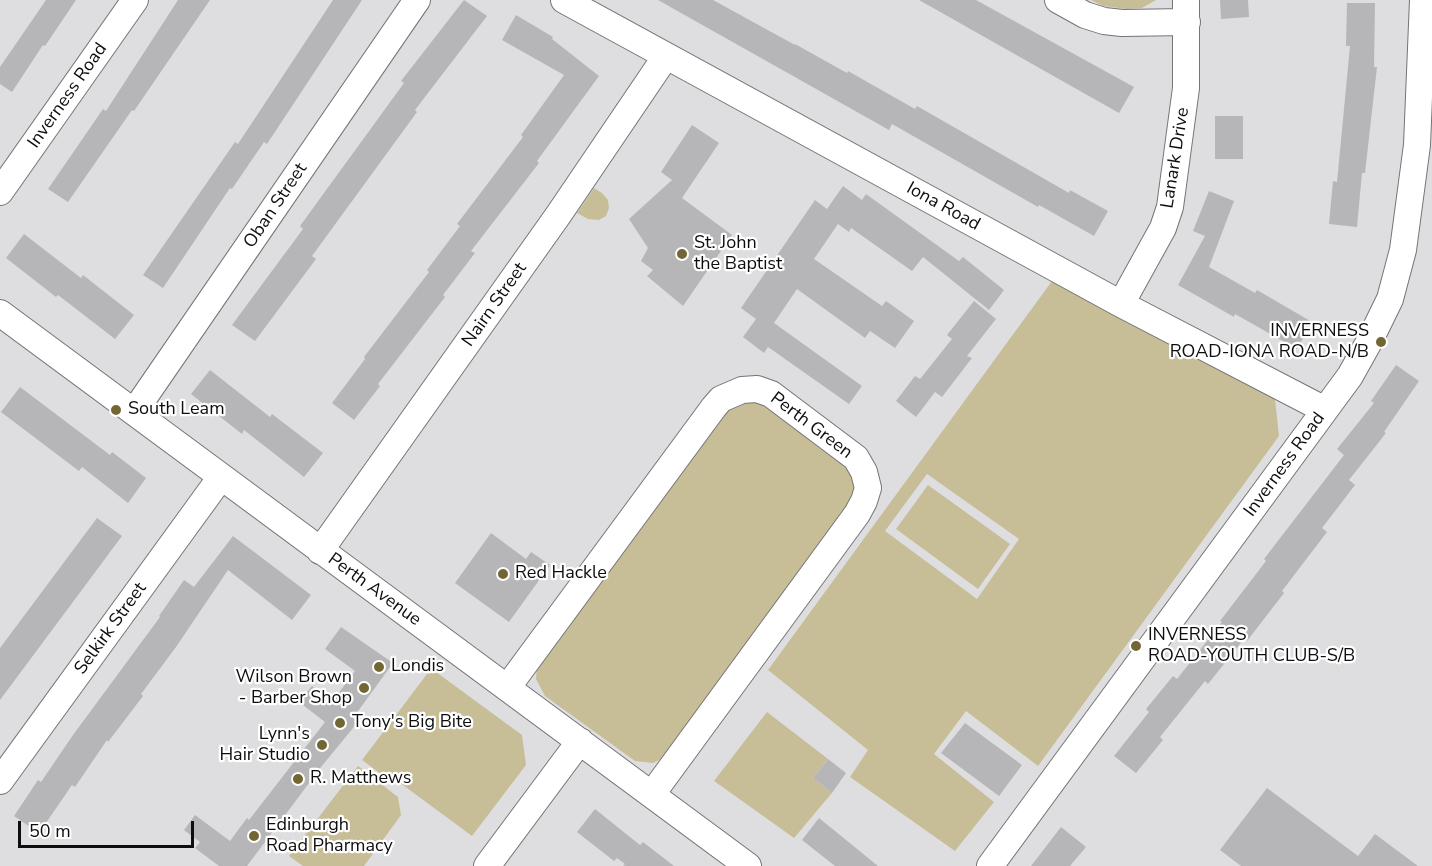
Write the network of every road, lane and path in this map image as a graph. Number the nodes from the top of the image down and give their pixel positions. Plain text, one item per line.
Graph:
1 (135, 0) edge
2 (417, 0) edge
3 (565, 0) edge
4 (1058, 0) edge
5 (1423, 0) edge
6 (1187, 11) edge
7 (666, 56) junction
8 (0, 192) edge
9 (1121, 304) junction
10 (4, 324) edge
11 (1325, 410) junction
12 (134, 412) junction
13 (221, 477) junction
14 (320, 551) junction
15 (507, 688) junction
16 (580, 741) junction
17 (0, 781) edge
18 (652, 795) junction
19 (488, 866) edge
20 (748, 866) edge
21 (990, 866) edge

1 - 8 street, Inverness Road
2 - 12 street, Oban Street
3 - 7 street, Iona Road
4 - 6 street
5 - 11 street, Inverness Road
6 - 9 street, Lanark Drive
7 - 9 street, Iona Road
7 - 14 street, Nairn Street
9 - 11 street, Iona Road
10 - 12 street, Perth Avenue
11 - 21 street, Inverness Road
12 - 13 street, Perth Avenue
13 - 14 street, Perth Avenue
13 - 17 street, Selkirk Street
14 - 15 street, Perth Avenue
15 - 16 street, Perth Avenue
15 - 18 street, Perth Green
16 - 18 street, Perth Avenue
16 - 19 street
18 - 20 street, Perth Avenue

